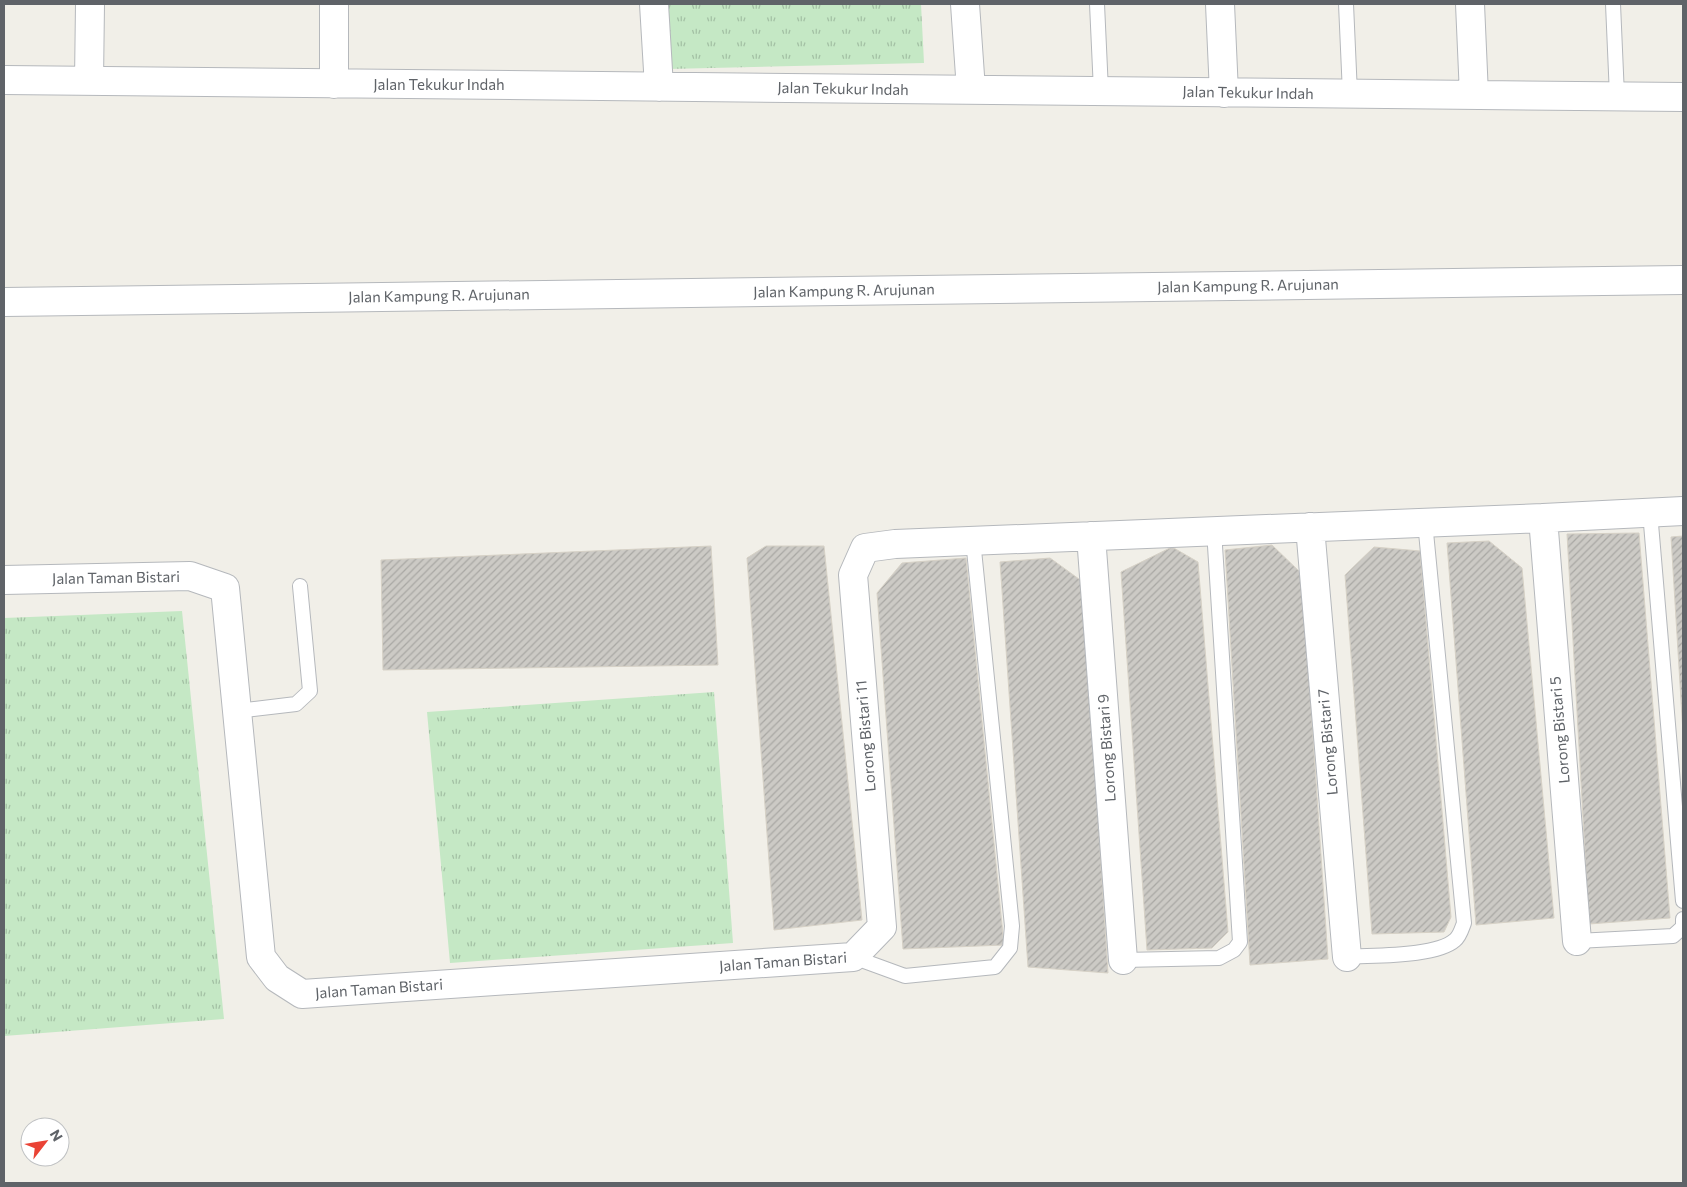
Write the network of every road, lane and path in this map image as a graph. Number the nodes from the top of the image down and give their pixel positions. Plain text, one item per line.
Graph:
1 (90, 4) edge
2 (334, 4) edge
3 (654, 4) edge
4 (966, 4) edge
5 (1097, 4) edge
6 (1220, 4) edge
7 (1346, 4) edge
8 (1470, 4) edge
9 (1613, 4) edge
10 (4, 80) edge
11 (89, 81) junction
12 (334, 84) junction
13 (659, 87) junction
14 (971, 90) junction
15 (1100, 91) junction
16 (1224, 93) junction
17 (1350, 94) junction
18 (1474, 95) junction
19 (1617, 96) junction
20 (1683, 97) edge
21 (1683, 280) edge
22 (4, 302) edge
23 (1683, 511) edge
24 (1650, 512) junction
25 (1543, 518) junction
26 (1425, 522) junction
27 (1310, 526) junction
28 (1214, 530) junction
29 (1092, 536) junction
30 (974, 540) junction
31 (4, 580) edge
32 (300, 586) dead end
33 (237, 711) junction
34 (1683, 901) edge
35 (1683, 919) edge
36 (882, 927) joint
37 (1577, 941) joint
38 (853, 957) junction
39 (1347, 957) joint
40 (1123, 960) joint

1 - 11 street
2 - 12 street
3 - 13 street
4 - 14 street
5 - 15 lane
6 - 16 street
7 - 17 lane
8 - 18 street
9 - 19 lane
10 - 11 street, Jalan Tekukur Indah
11 - 12 street, Jalan Tekukur Indah
12 - 13 street, Jalan Tekukur Indah
13 - 14 street, Jalan Tekukur Indah
14 - 15 street, Jalan Tekukur Indah
15 - 16 street, Jalan Tekukur Indah
16 - 17 street, Jalan Tekukur Indah
17 - 18 street, Jalan Tekukur Indah
18 - 19 street, Jalan Tekukur Indah
19 - 20 street, Jalan Tekukur Indah
21 - 22 street, Jalan Kampung R. Arujunan
23 - 24 street
24 - 25 street
24 - 34 lane
25 - 26 street
25 - 37 street, Lorong Bistari 5
26 - 27 street
26 - 39 lane
27 - 28 street
27 - 39 street, Lorong Bistari 7
28 - 29 street
28 - 40 lane
29 - 30 street
29 - 40 street, Lorong Bistari 9
30 - 36 street, Lorong Bistari 11
30 - 38 lane
31 - 33 street, Jalan Taman Bistari
32 - 33 lane
33 - 38 street, Jalan Taman Bistari
35 - 37 lane
36 - 38 street, Jalan Taman Bistari

